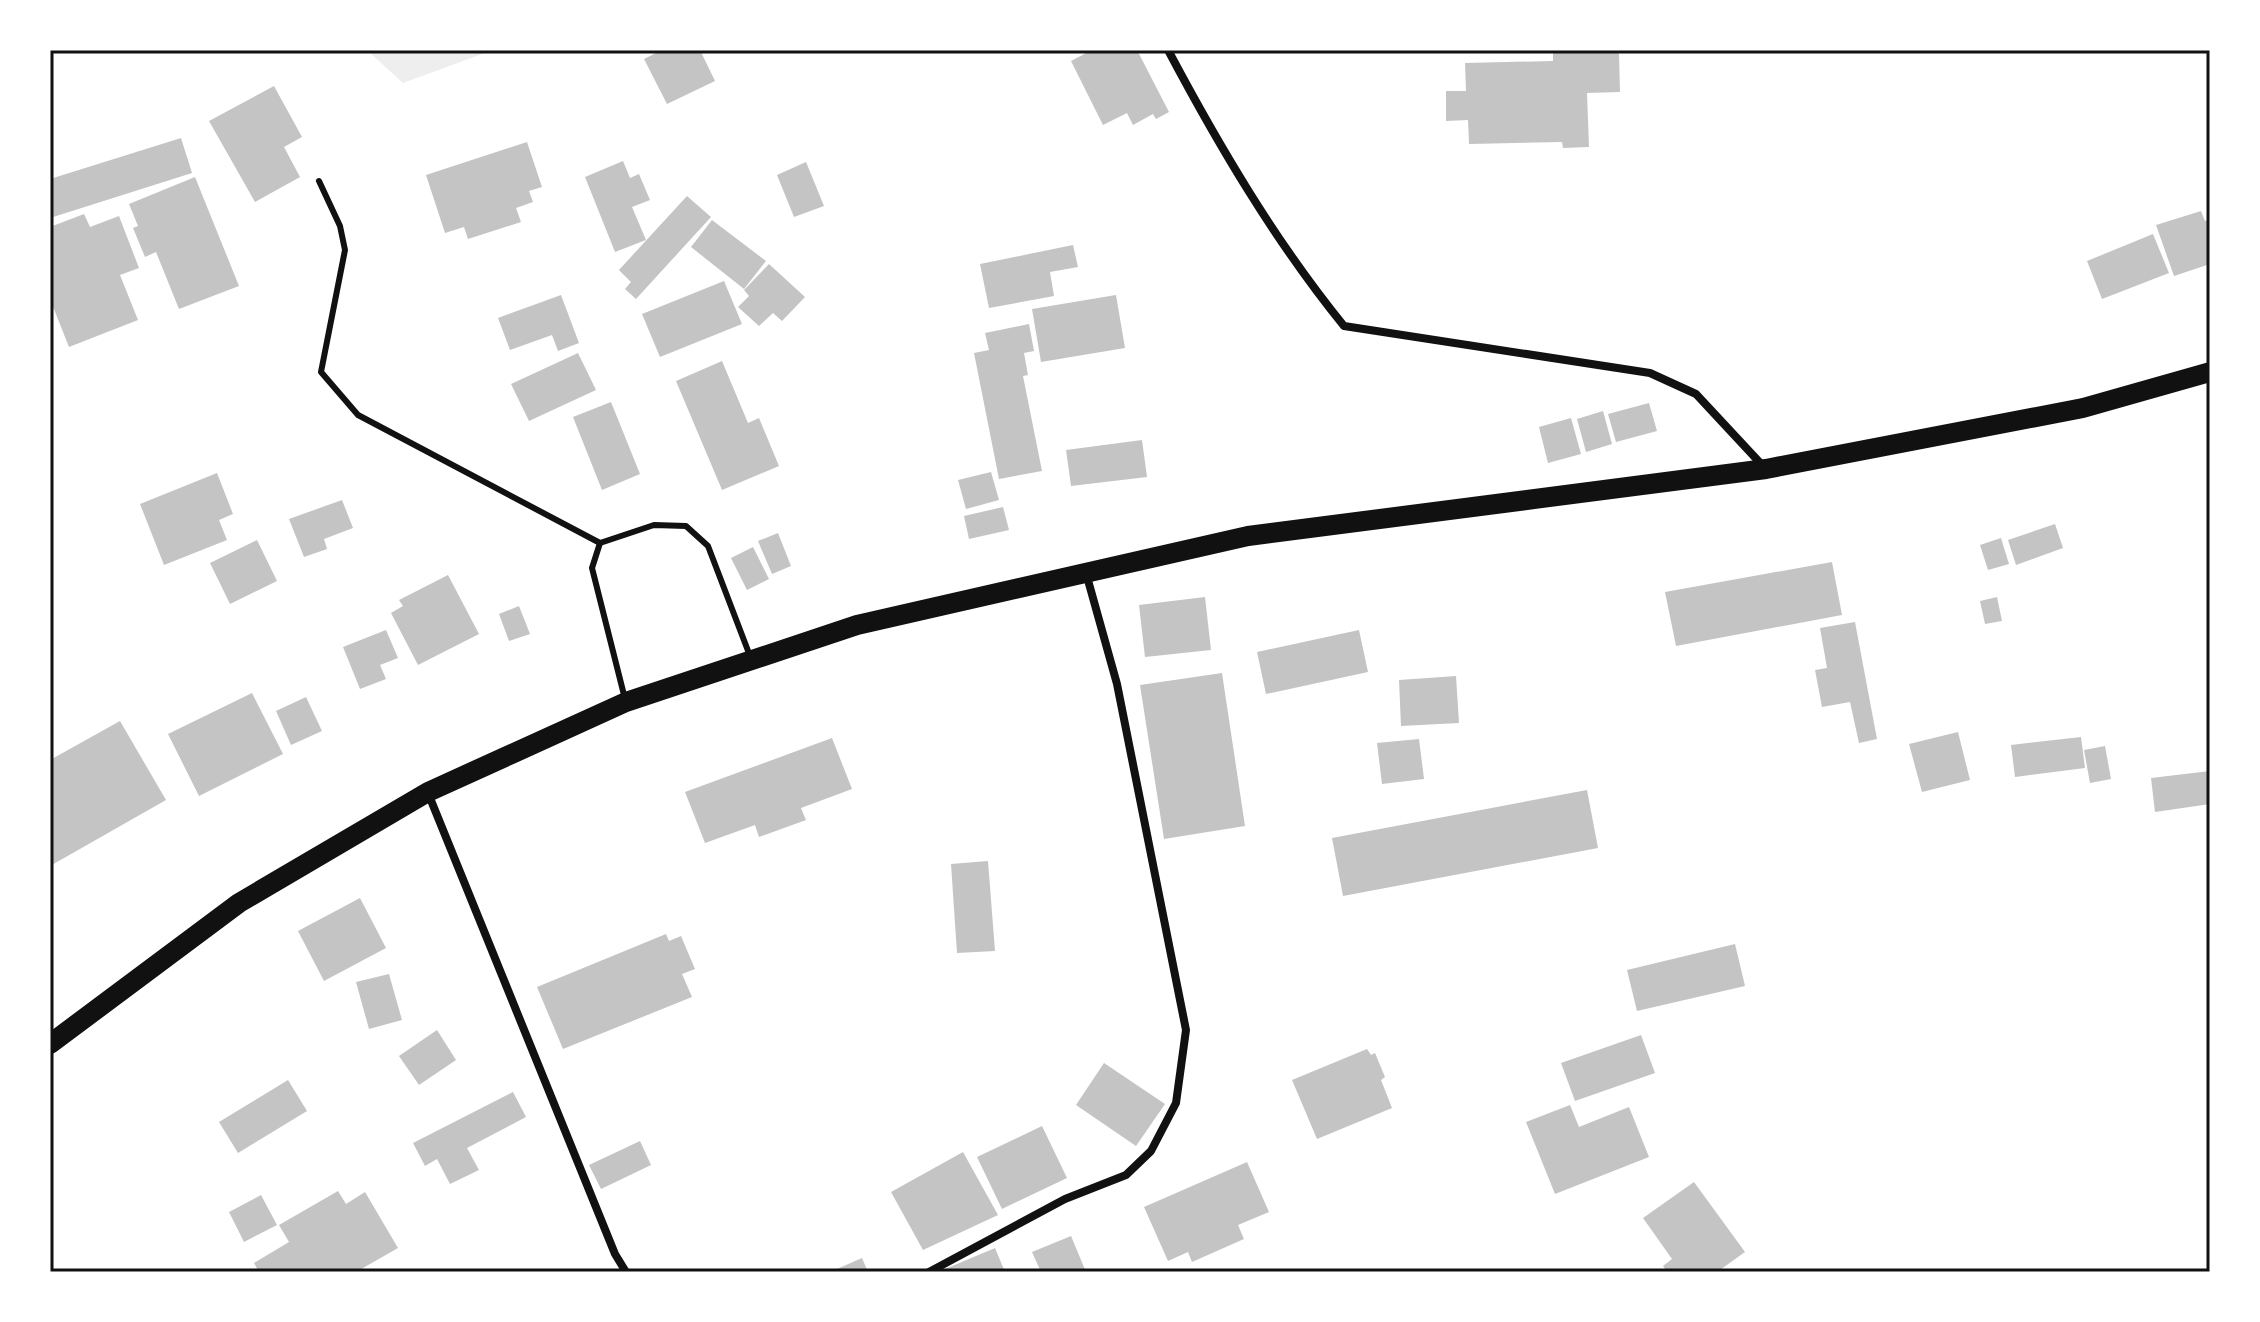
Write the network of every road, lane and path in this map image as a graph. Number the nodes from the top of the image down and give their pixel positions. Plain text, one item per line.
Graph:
1 (1168, 50) edge
2 (319, 181) dead end
3 (2210, 372) edge
4 (1766, 469) junction
5 (600, 543) junction
6 (1085, 572) junction
7 (751, 659) junction
8 (626, 702) junction
9 (428, 792) junction
10 (50, 1044) edge
11 (626, 1272) edge
12 (929, 1272) edge

1 - 4 street
2 - 5 lane
3 - 4 main road
4 - 6 main road
5 - 7 lane
5 - 8 lane
6 - 7 main road
6 - 12 street
7 - 8 main road
8 - 9 main road
9 - 10 main road
9 - 11 street

